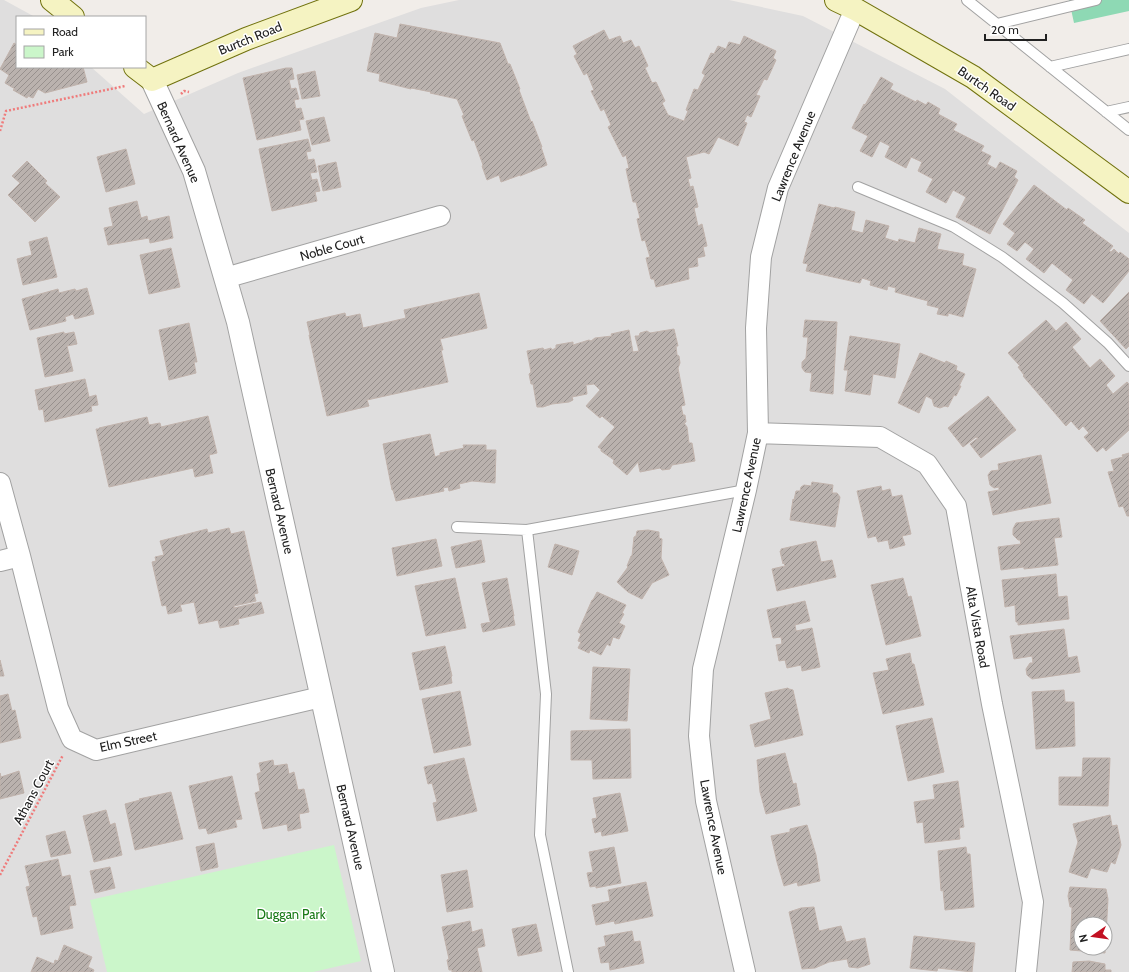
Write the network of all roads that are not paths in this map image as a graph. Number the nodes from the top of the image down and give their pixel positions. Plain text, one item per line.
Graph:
1 (52, 0) edge
2 (351, 0) edge
3 (836, 0) edge
4 (967, 0) edge
5 (1096, 0) edge
6 (855, 9) junction
7 (72, 16) edge
8 (996, 24) junction
9 (1129, 49) edge
10 (1050, 66) junction
11 (143, 74) edge
12 (1129, 107) edge
13 (1106, 112) junction
14 (1129, 130) edge
15 (858, 187) dead end
16 (1129, 192) edge
17 (440, 216) dead end
18 (225, 278) junction
19 (1129, 366) edge
20 (758, 433) junction
21 (0, 483) edge
22 (746, 490) junction
23 (457, 527) dead end
24 (527, 530) junction
25 (20, 556) junction
26 (0, 560) edge
27 (321, 696) junction
28 (384, 972) edge
29 (568, 972) edge
30 (745, 972) edge
31 (1026, 972) edge

1 - 7 main road
2 - 11 main road, Burtch Road
3 - 6 main road, Burtch Road
4 - 8 lane
5 - 8 lane
6 - 16 main road, Burtch Road
6 - 20 street, Lawrence Avenue
8 - 10 lane
9 - 10 lane
10 - 13 lane
11 - 18 street, Bernard Avenue
12 - 13 lane
13 - 14 lane
15 - 19 lane
17 - 18 street, Noble Court
18 - 27 street, Bernard Avenue
20 - 22 street, Lawrence Avenue
20 - 31 street, Alta Vista Road
21 - 25 street
22 - 24 lane
22 - 30 street, Lawrence Avenue
23 - 24 lane
24 - 29 lane
25 - 26 street
25 - 27 street, Elm Street
27 - 28 street, Bernard Avenue

